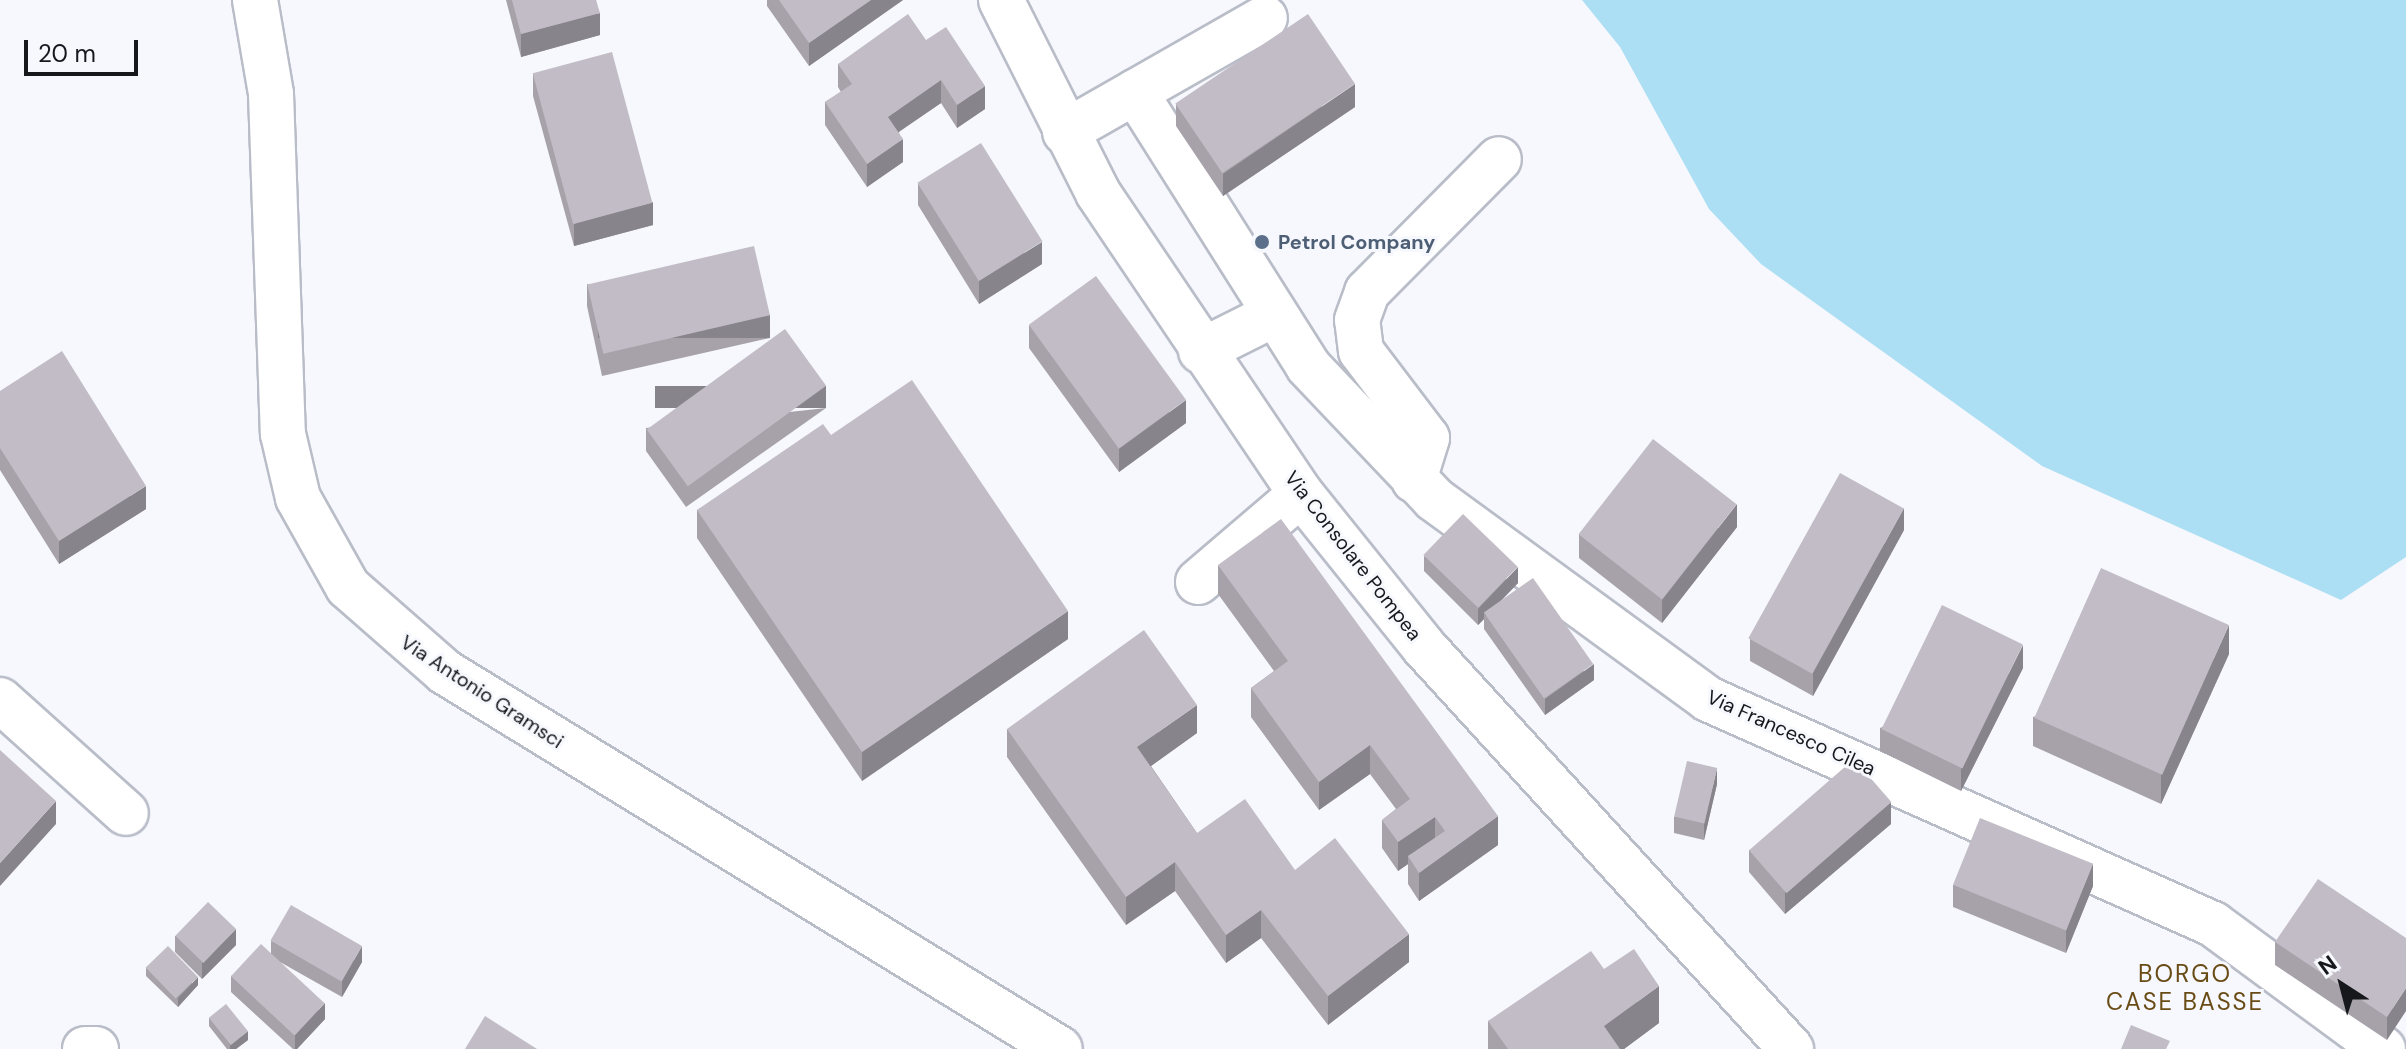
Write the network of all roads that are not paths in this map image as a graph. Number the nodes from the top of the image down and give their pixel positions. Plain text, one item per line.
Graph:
1 (255, 0) edge
2 (1001, 0) edge
3 (1265, 18) dead end
4 (1135, 92) junction
5 (1065, 132) junction
6 (1499, 159) dead end
7 (1273, 315) junction
8 (1201, 351) junction
9 (1414, 480) junction
10 (1301, 494) junction
11 (1198, 582) dead end
12 (0, 700) edge
13 (126, 813) dead end
14 (85, 1049) edge
15 (96, 1049) edge
16 (1060, 1049) edge
17 (1791, 1049) edge
18 (2383, 1049) edge

1 - 16 main road, Via Antonio Gramsci
2 - 5 main road, Via Consolare Pompea
3 - 4 main road
4 - 5 main road
4 - 7 main road, Via Francesco Cilea
5 - 8 main road, Via Consolare Pompea
6 - 9 main road
7 - 8 main road
7 - 9 main road, Via Francesco Cilea
8 - 10 main road, Via Consolare Pompea
9 - 18 main road, Via Francesco Cilea
10 - 11 main road
10 - 17 main road, Via Consolare Pompea
12 - 13 main road
14 - 15 main road

